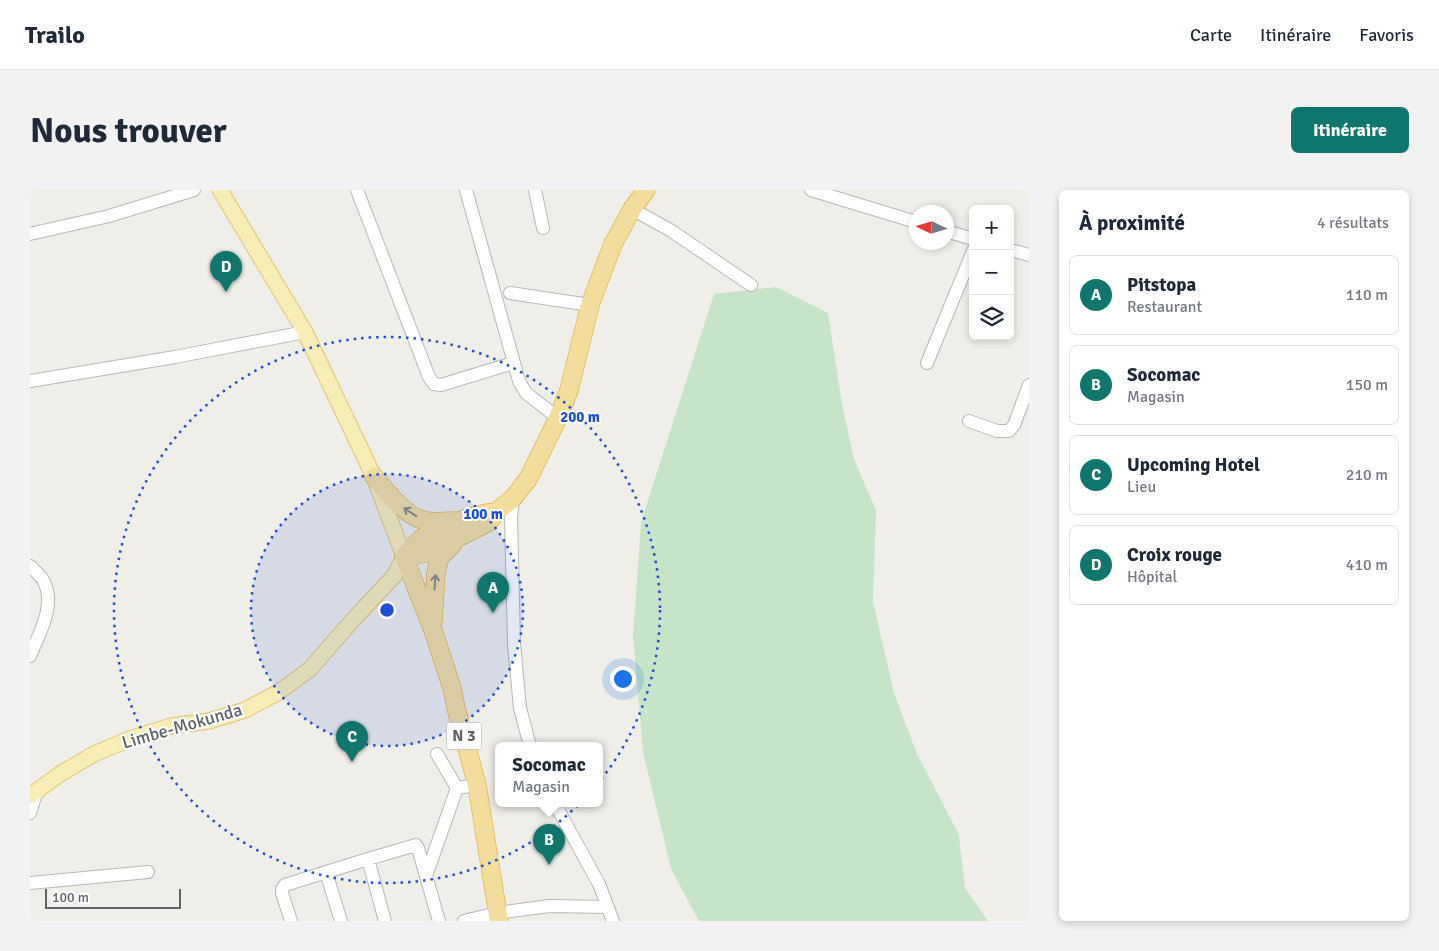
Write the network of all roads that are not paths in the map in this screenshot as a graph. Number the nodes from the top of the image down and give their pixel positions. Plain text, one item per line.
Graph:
1 (194, 190) edge
2 (220, 190) edge
3 (357, 190) edge
4 (466, 190) edge
5 (535, 190) edge
6 (646, 190) edge
7 (811, 190) edge
8 (632, 210) junction
9 (909, 220) edge
10 (543, 228) dead end
11 (954, 233) edge
12 (30, 234) edge
13 (969, 238) edge
14 (1014, 251) edge
15 (1029, 255) edge
16 (969, 261) edge
17 (751, 285) dead end
18 (510, 293) dead end
19 (590, 305) junction
20 (305, 332) junction
21 (513, 363) junction
22 (927, 363) dead end
23 (30, 381) edge
24 (1029, 385) edge
25 (558, 418) junction
26 (969, 421) dead end
27 (374, 477) junction
28 (513, 498) junction
29 (459, 529) junction
30 (404, 557) junction
31 (30, 566) edge
32 (433, 630) junction
33 (30, 656) edge
34 (529, 742) edge
35 (436, 754) dead end
36 (477, 785) junction
37 (457, 788) junction
38 (32, 794) edge
39 (557, 807) edge
40 (30, 813) edge
41 (368, 859) junction
42 (148, 872) dead end
43 (326, 872) junction
44 (426, 876) junction
45 (30, 883) edge
46 (608, 907) junction
47 (498, 917) edge
48 (292, 921) edge
49 (341, 921) edge
50 (385, 921) edge
51 (439, 921) edge
52 (464, 921) edge
53 (613, 921) edge

1 - 12 street
2 - 20 main road
3 - 21 street
4 - 21 street
5 - 10 street
6 - 8 highway
7 - 9 street
8 - 17 street
8 - 19 highway
11 - 13 street
14 - 15 street
16 - 22 street
18 - 19 street
19 - 25 highway
20 - 23 street
20 - 27 main road
21 - 25 street
24 - 26 street
25 - 28 highway
29 -> 27 highway
27 - 30 main road
28 - 29 highway
28 - 34 street
29 - 30 highway
32 -> 29 highway
30 - 32 highway, N 3
30 - 38 main road, Limbe-Mokunda
31 - 33 street
32 - 36 highway, N 3
35 - 37 street
36 - 37 street
36 - 47 highway, N 3
37 - 44 street
38 - 40 street
39 - 46 street
41 - 43 street
41 - 44 street
41 - 50 street
42 - 45 street
43 - 48 street
43 - 49 street
44 - 51 street
46 - 47 street
46 - 53 street
47 - 52 street

